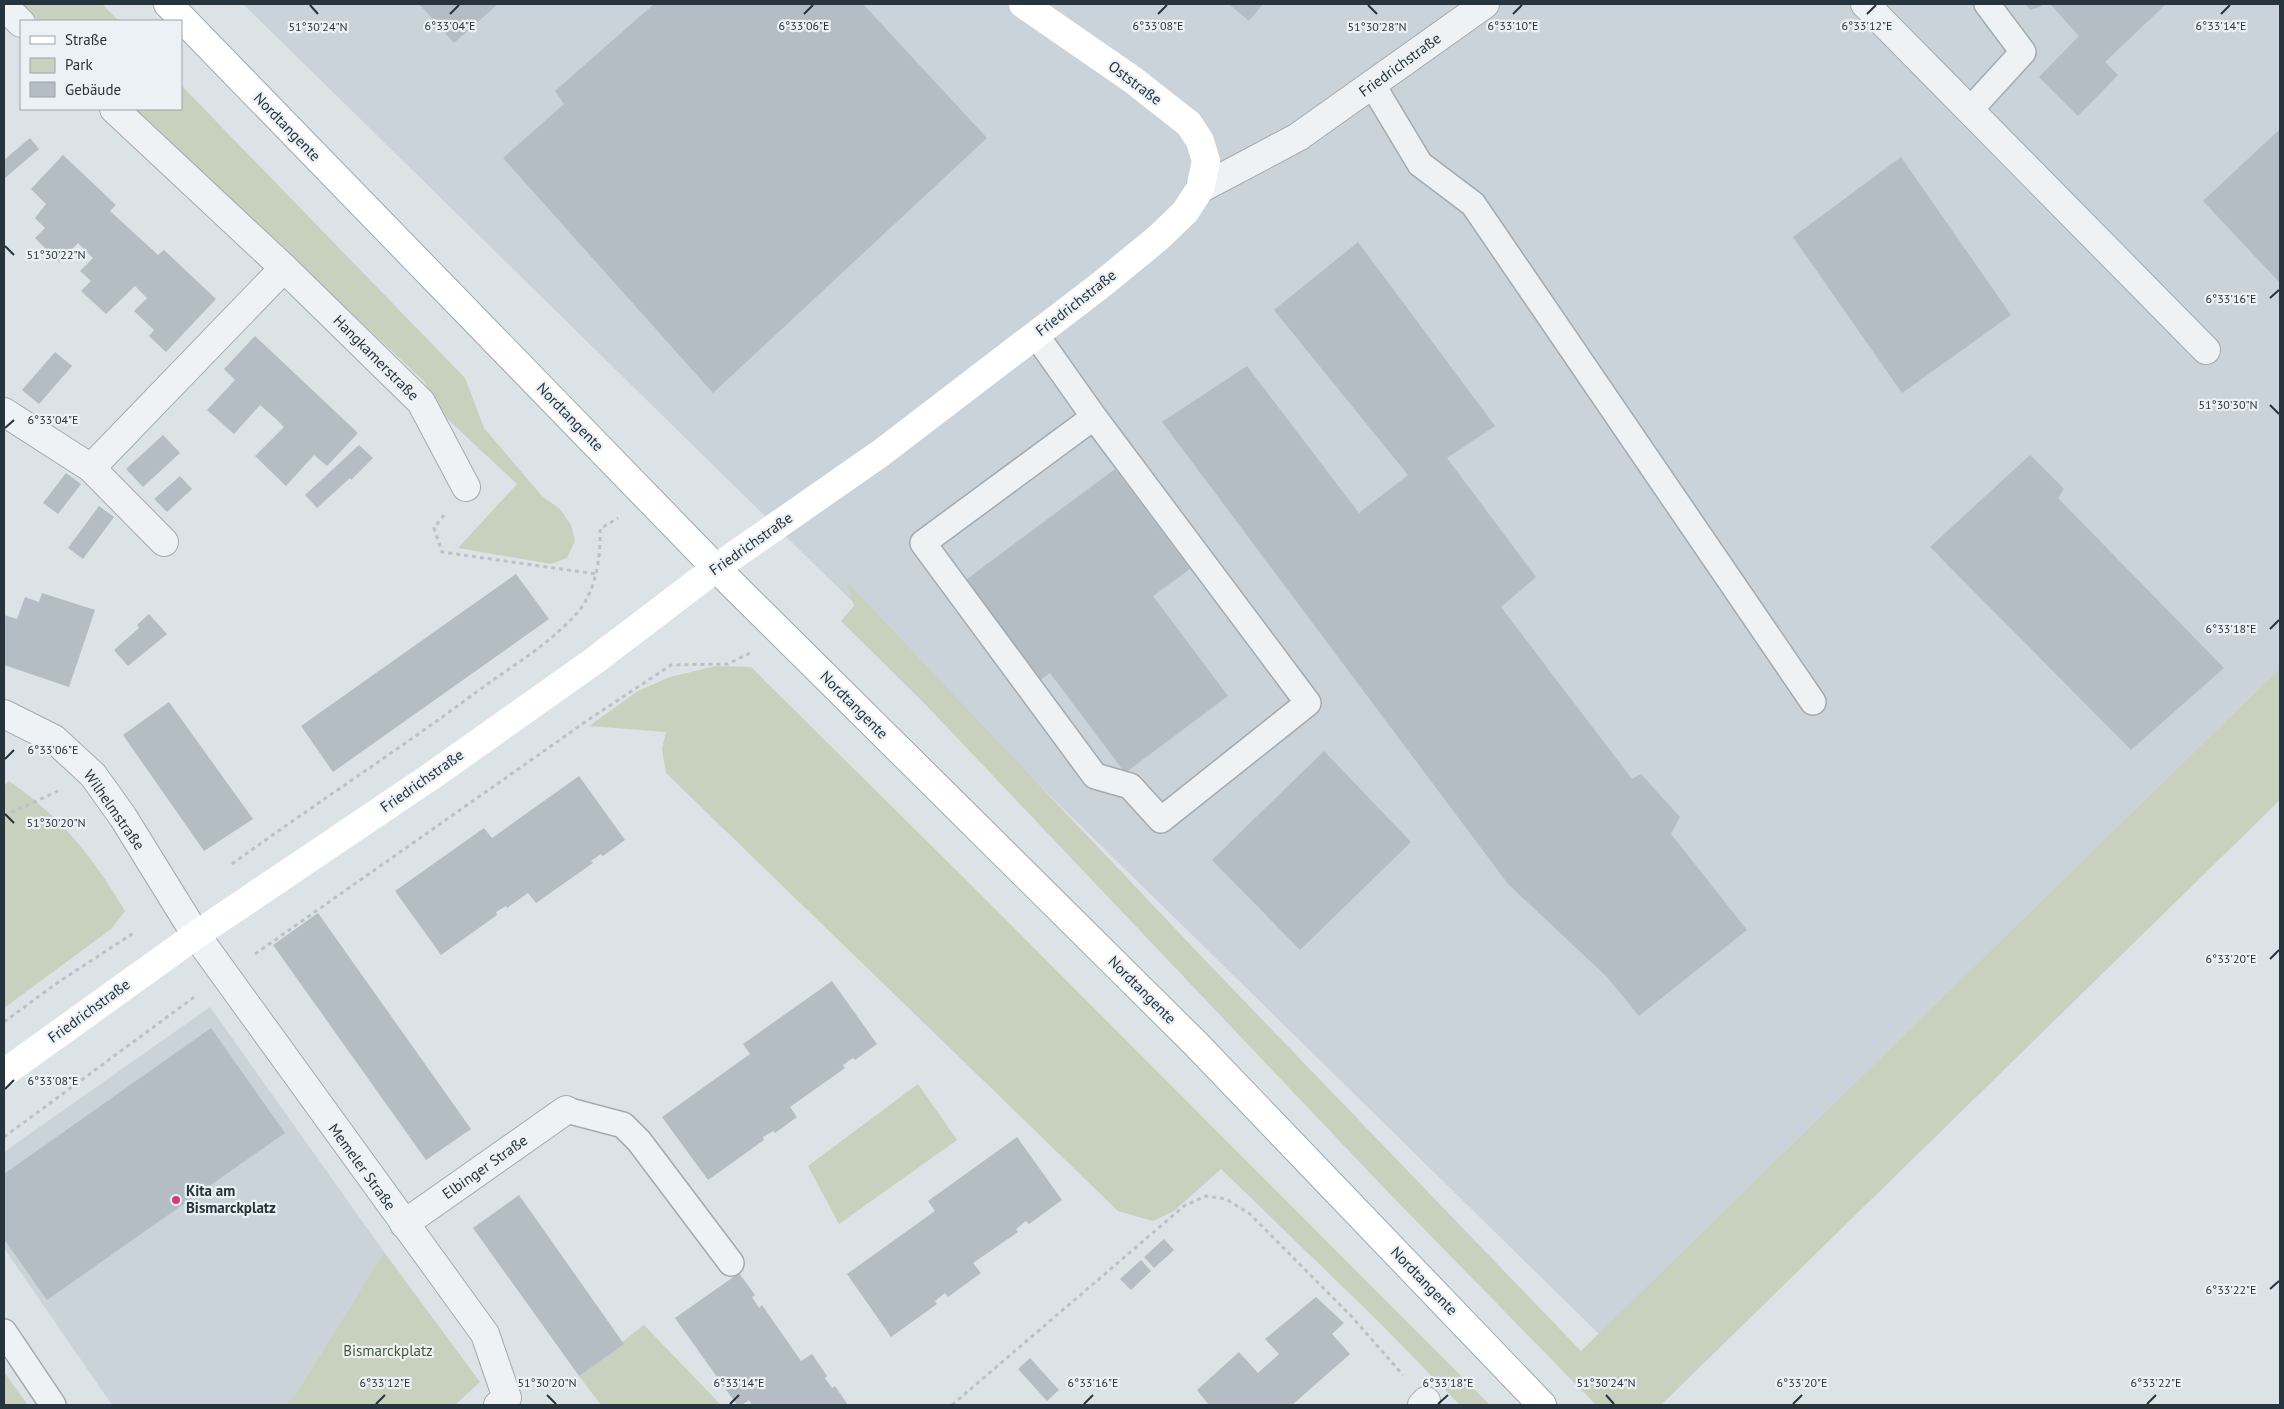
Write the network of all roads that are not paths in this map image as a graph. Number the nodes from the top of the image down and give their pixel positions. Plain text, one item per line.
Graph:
1 (168, 4) edge
2 (1023, 4) edge
3 (1485, 4) edge
4 (1865, 4) edge
5 (1987, 4) edge
6 (4, 6) edge
7 (20, 21) edge
8 (1372, 84) junction
9 (115, 110) edge
10 (1970, 110) junction
11 (1200, 189) junction
12 (284, 268) junction
13 (1036, 335) junction
14 (2206, 350) dead end
15 (4, 412) edge
16 (1094, 417) junction
17 (91, 468) junction
18 (466, 487) road end
19 (164, 542) dead end
20 (716, 568) junction
21 (1813, 702) dead end
22 (4, 714) edge
23 (196, 935) junction
24 (4, 1073) edge
25 (566, 1110) joint
26 (404, 1224) junction
27 (731, 1263) dead end
28 (4, 1332) edge
29 (53, 1405) edge
30 (498, 1405) edge
31 (1542, 1405) edge

1 - 20 main road, Nordtangente
2 - 11 main road, Oststraße
3 - 8 street, Friedrichstraße
4 - 10 street
5 - 10 lane
6 - 7 street
8 - 11 street, Friedrichstraße
8 - 21 lane
9 - 12 street, Hangkamerstraße
10 - 14 street
11 - 13 main road, Friedrichstraße
12 - 17 street
12 - 18 street, Hangkamerstraße
13 - 16 lane
13 - 20 main road, Friedrichstraße
15 - 17 street
16 - 16 lane
17 - 19 street
20 - 23 main road, Friedrichstraße
20 - 31 main road, Nordtangente
22 - 23 street, Wilhelmstraße
23 - 24 main road, Friedrichstraße
23 - 26 street, Memeler Straße
25 - 26 street, Elbinger Straße
25 - 27 lane
26 - 30 street, Memeler Straße
28 - 29 lane

